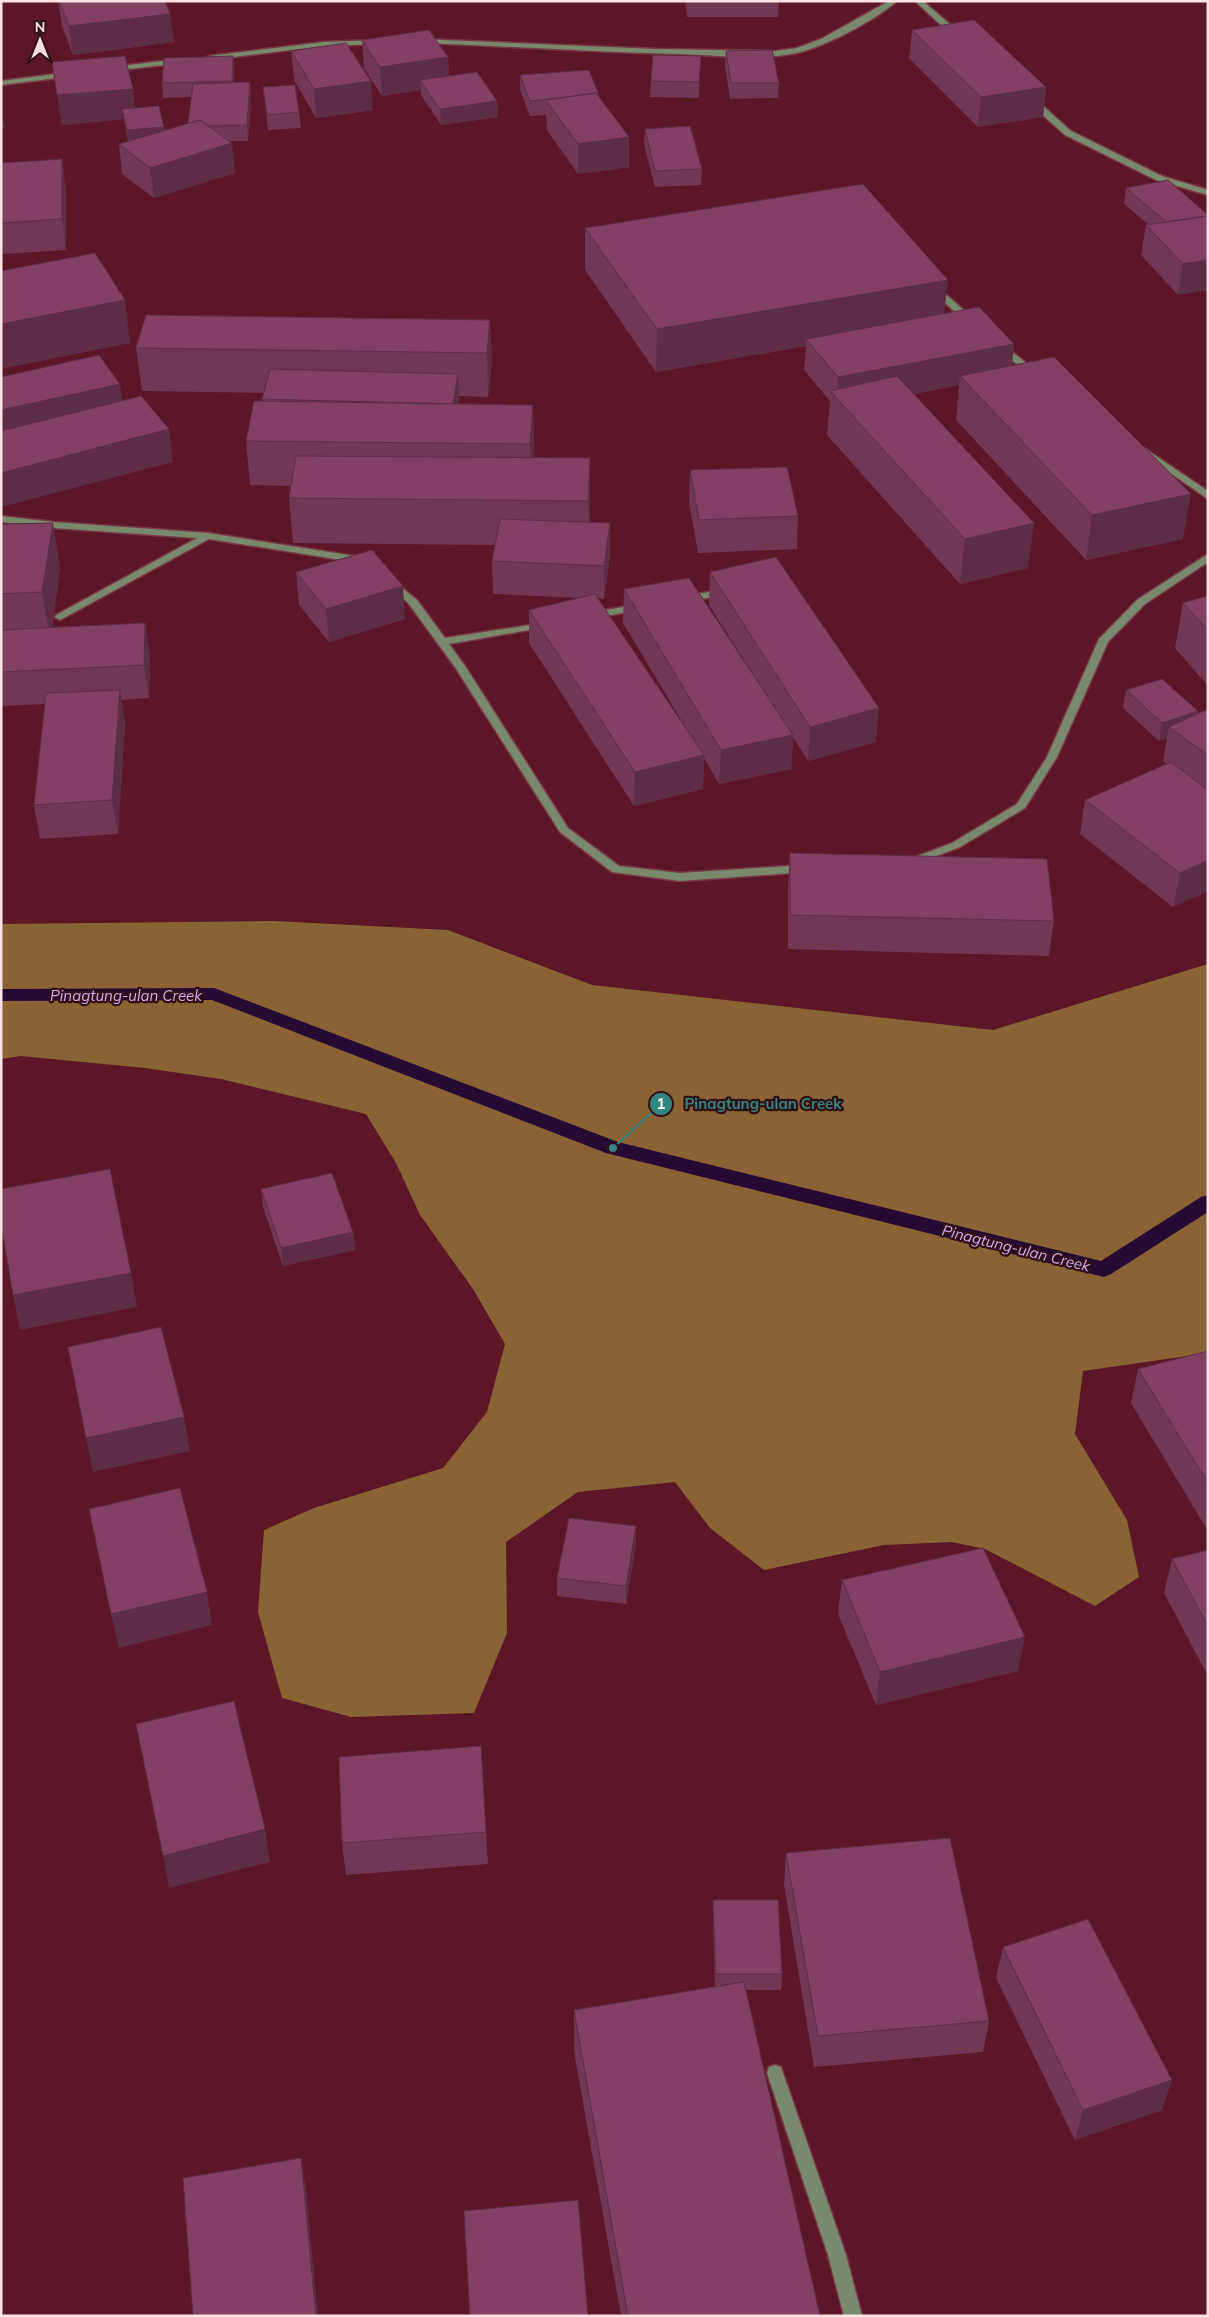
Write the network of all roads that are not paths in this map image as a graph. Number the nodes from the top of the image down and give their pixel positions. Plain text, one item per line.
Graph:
1 (894, 1) edge
2 (918, 1) edge
3 (390, 41) edge
4 (408, 41) edge
5 (964, 41) edge
6 (197, 59) edge
7 (187, 60) edge
8 (99, 71) edge
9 (80, 73) edge
10 (1, 83) edge
11 (1024, 93) edge
12 (1208, 192) edge
13 (924, 280) edge
14 (976, 325) edge
15 (991, 338) edge
16 (1044, 381) edge
17 (1134, 444) edge
18 (1208, 496) edge
19 (1, 519) edge
20 (208, 536) junction
21 (1208, 557) edge
22 (369, 565) edge
23 (382, 574) edge
24 (737, 590) edge
25 (678, 600) edge
26 (648, 606) edge
27 (60, 617) dead end
28 (580, 618) edge
29 (560, 621) edge
30 (442, 642) junction
31 (906, 862) edge
32 (818, 868) edge
33 (775, 2073) dead end
34 (853, 2316) edge

1 - 4 street
2 - 5 street
3 - 6 street
7 - 8 street
9 - 10 street
11 - 12 street
13 - 14 street
15 - 16 street
17 - 18 street
19 - 20 street
20 - 22 street
20 - 27 street
21 - 31 street
23 - 30 street
24 - 25 street
26 - 28 street
29 - 30 street
30 - 32 street
33 - 34 street

